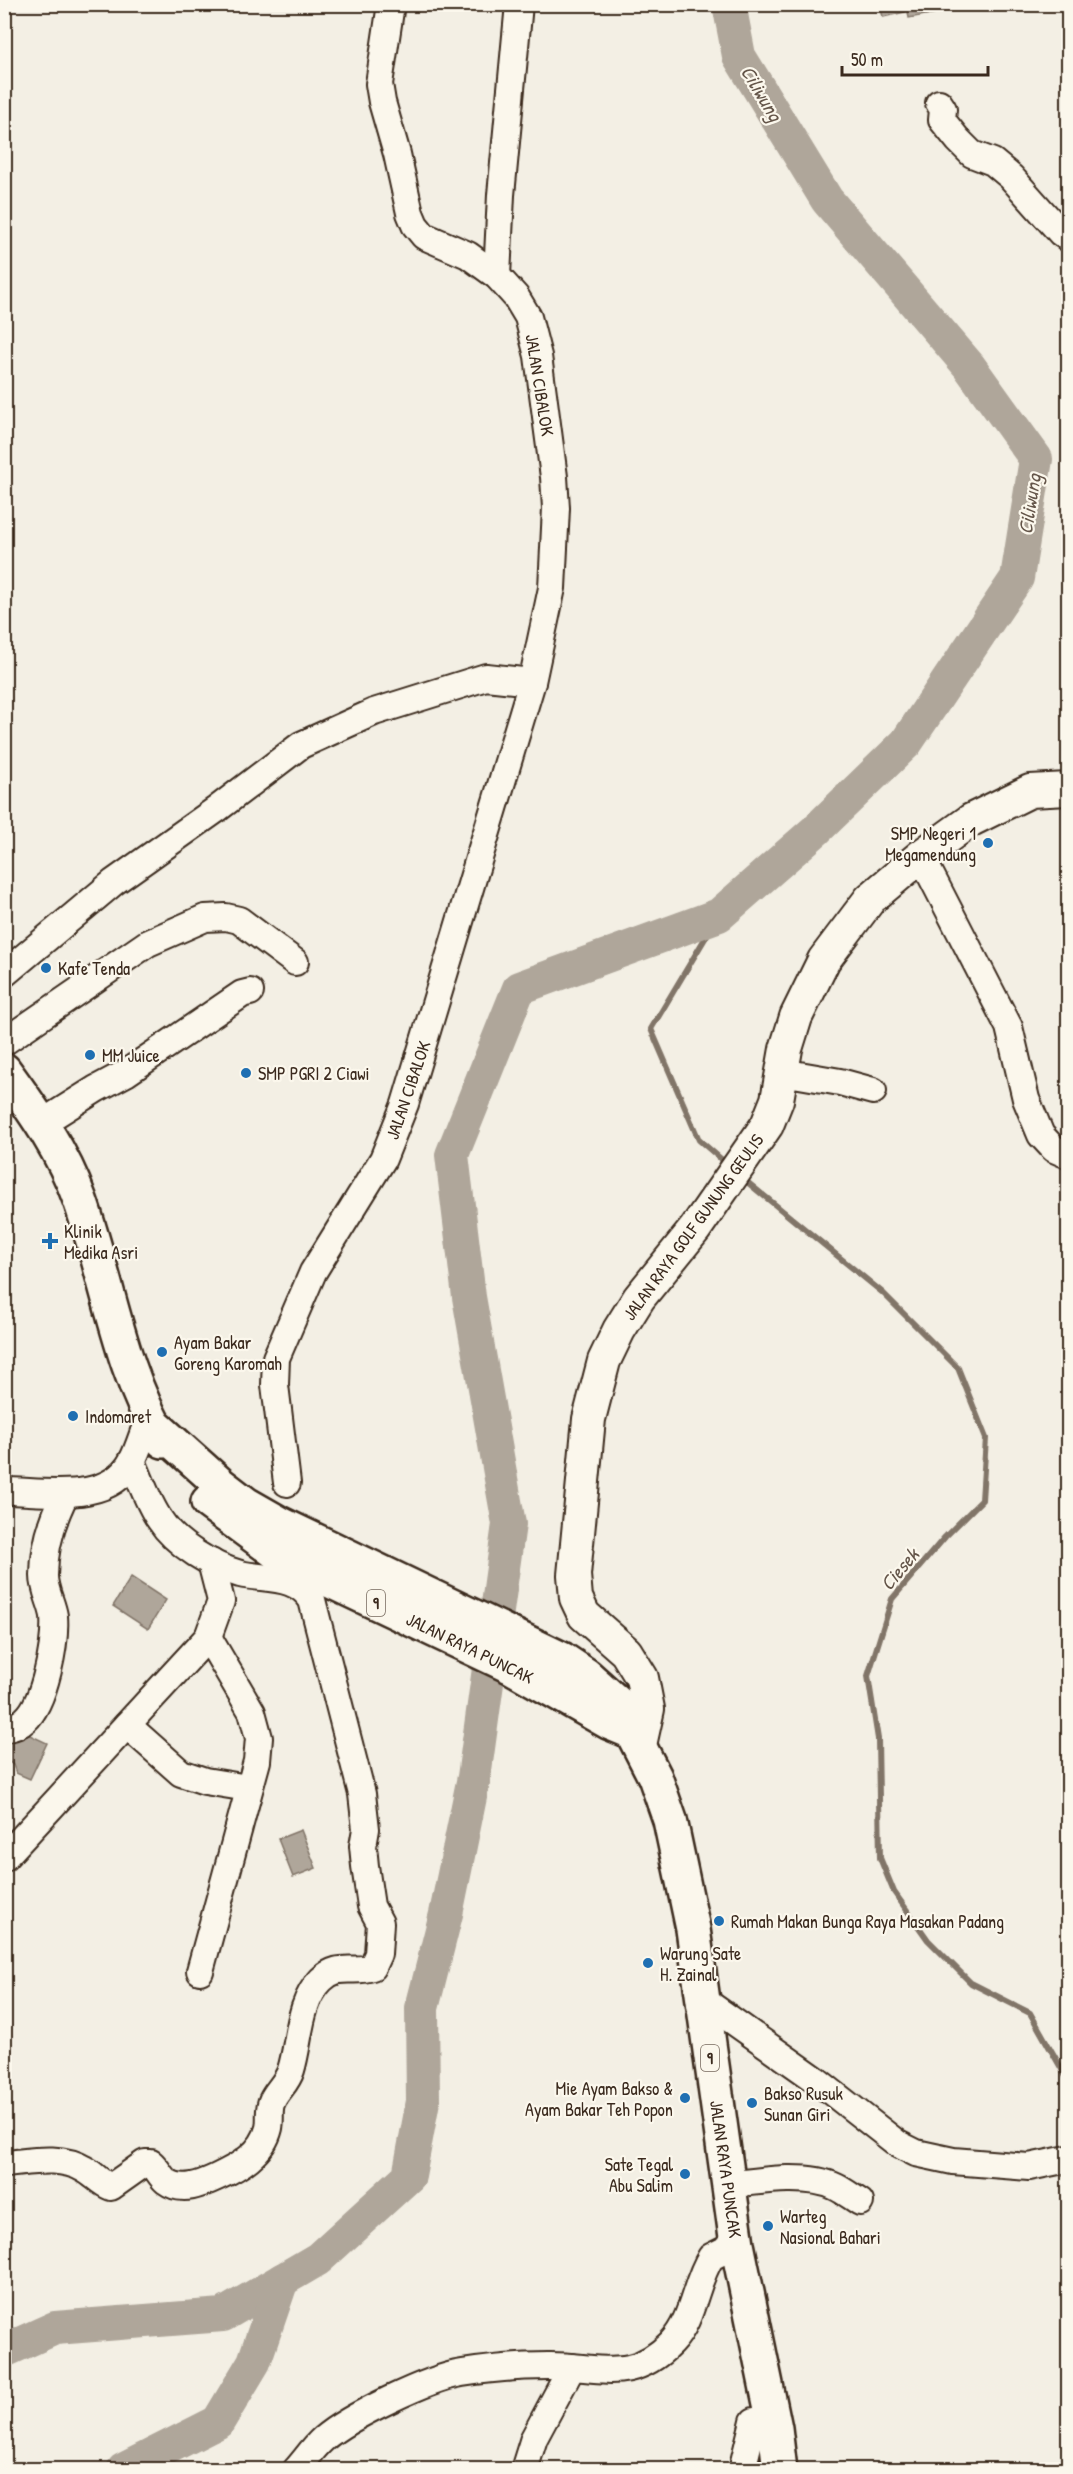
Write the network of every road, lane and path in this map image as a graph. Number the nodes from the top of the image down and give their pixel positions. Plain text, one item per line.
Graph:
1 (391, 4) edge
2 (519, 4) edge
3 (939, 103) dead end
4 (1068, 238) edge
5 (497, 276) junction
6 (532, 682) junction
7 (1068, 786) edge
8 (921, 856) junction
9 (295, 962) dead end
10 (4, 974) edge
11 (250, 992) dead end
12 (4, 1042) edge
13 (4, 1070) edge
14 (782, 1072) junction
15 (873, 1091) dead end
16 (42, 1124) junction
17 (1068, 1155) edge
18 (162, 1433) junction
19 (132, 1461) junction
20 (287, 1484) dead end
21 (4, 1491) edge
22 (66, 1493) junction
23 (211, 1562) junction
24 (208, 1637) junction
25 (127, 1725) junction
26 (626, 1727) junction
27 (4, 1729) edge
28 (248, 1788) junction
29 (4, 1858) edge
30 (200, 1971) dead end
31 (702, 1999) junction
32 (1067, 2159) edge
33 (4, 2164) edge
34 (728, 2185) junction
35 (860, 2202) dead end
36 (737, 2244) junction
37 (572, 2367) junction
38 (754, 2421) dead end
39 (296, 2469) edge
40 (524, 2469) edge
41 (742, 2469) edge
42 (780, 2469) edge

1 - 5 street, JALAN CIBALOK
2 - 5 street
3 - 4 street
5 - 6 street, JALAN CIBALOK
6 - 10 street
6 - 20 street, JALAN CIBALOK
7 - 8 main road, JALAN RAYA GOLF GUNUNG GEULIS
8 - 14 main road, JALAN RAYA GOLF GUNUNG GEULIS
8 - 17 street
9 - 12 street
11 - 16 street
13 - 16 highway, JALAN RAYA PUNCAK / 9
14 - 15 street
14 - 26 main road, JALAN RAYA GOLF GUNUNG GEULIS
16 - 18 highway, JALAN RAYA PUNCAK / 9
18 - 19 street
18 - 26 highway, JALAN RAYA PUNCAK / 9
19 - 22 street
19 - 23 street
21 - 22 street
22 - 27 street
23 - 24 street
23 - 33 street
24 - 25 street
24 - 28 street
25 - 28 street
25 - 29 street
26 - 31 highway, JALAN RAYA PUNCAK / 9
28 - 30 street
31 - 32 street
31 - 34 highway, JALAN RAYA PUNCAK / 9
34 - 35 street
34 - 36 highway, JALAN RAYA PUNCAK / 9
36 - 37 street
36 - 42 highway, JALAN RAYA PUNCAK / 9
37 - 39 street
37 - 40 street
38 - 41 street

